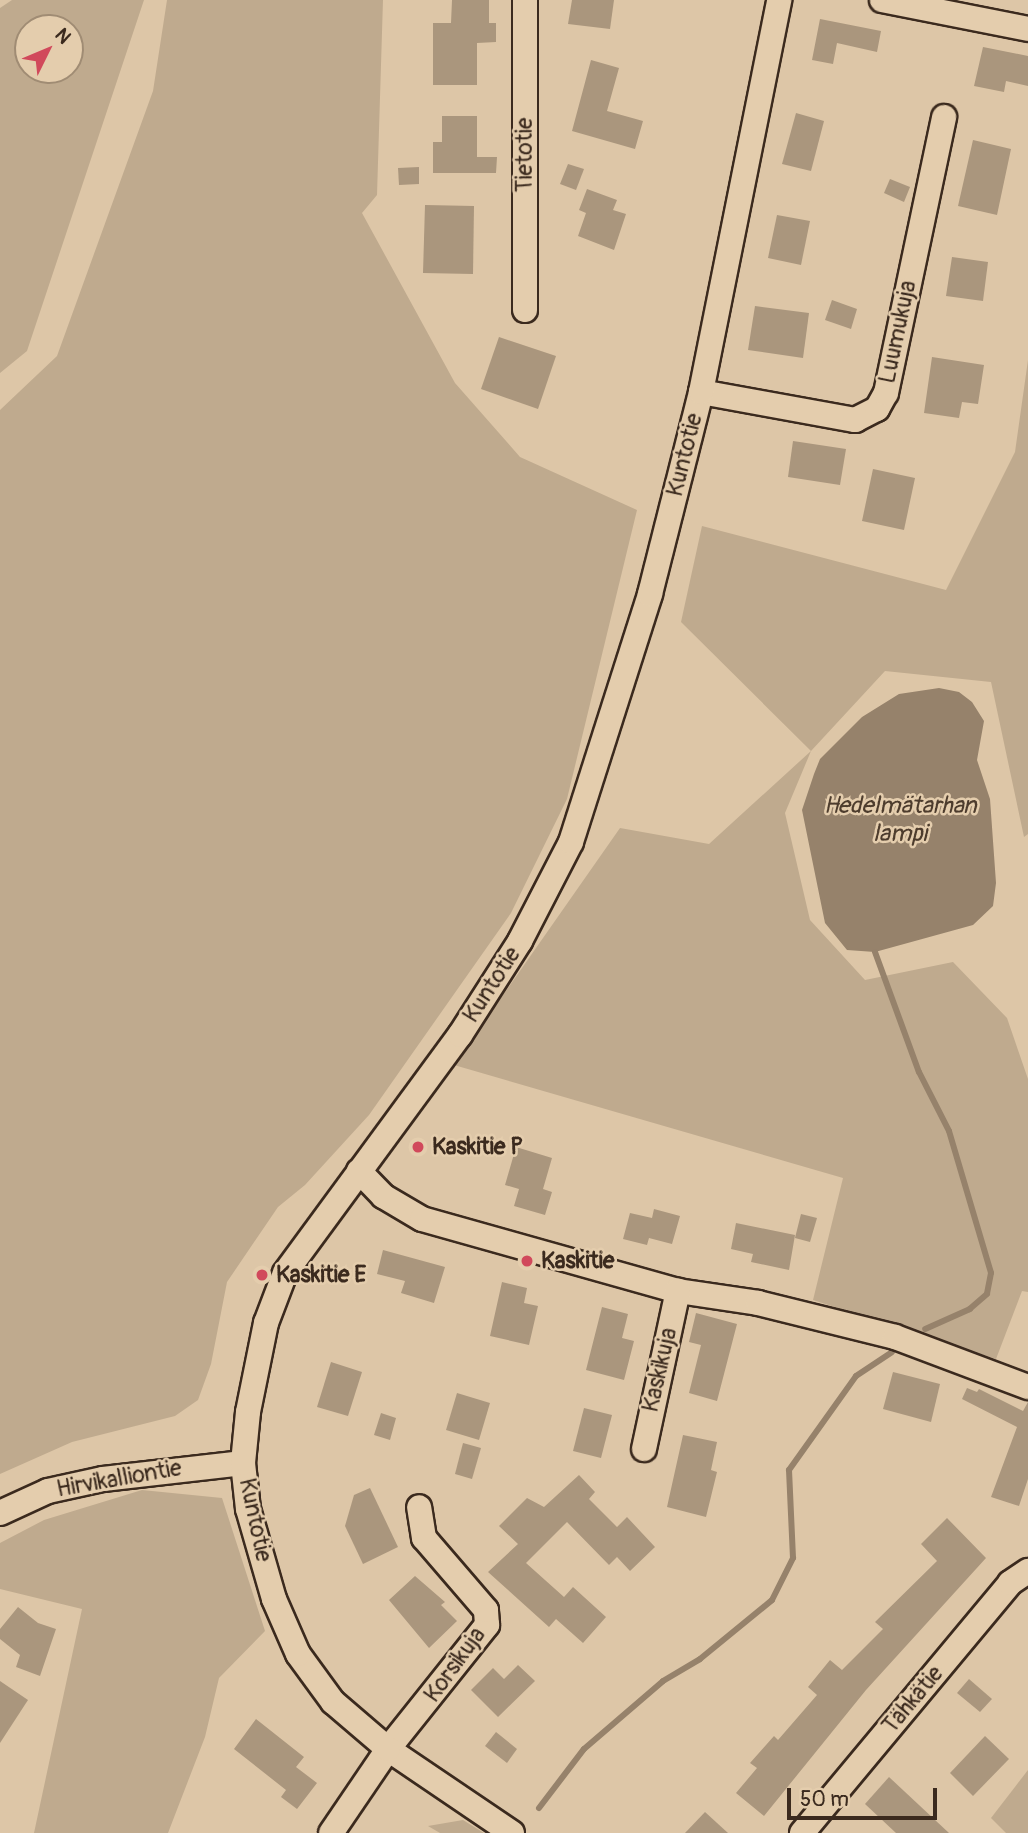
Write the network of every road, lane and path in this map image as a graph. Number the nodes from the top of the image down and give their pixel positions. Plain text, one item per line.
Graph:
1 (525, 0) edge
2 (779, 0) edge
3 (882, 0) edge
4 (1028, 29) edge
5 (944, 117) dead end
6 (525, 310) dead end
7 (701, 392) junction
8 (359, 1171) junction
9 (678, 1291) junction
10 (1028, 1387) edge
11 (644, 1449) dead end
12 (243, 1463) junction
13 (419, 1507) dead end
14 (0, 1513) edge
15 (1028, 1571) edge
16 (388, 1749) junction
17 (805, 1832) edge
18 (331, 1833) edge
19 (512, 1833) edge

1 - 6 street, Tietotie
2 - 7 street, Kuntotie
3 - 4 street
5 - 7 street, Luumukuja
7 - 8 street, Kuntotie
8 - 9 street
8 - 12 street, Kuntotie
9 - 10 street
9 - 11 street, Kaskikuja
12 - 14 street, Hirvikalliontie
12 - 16 street, Kuntotie
13 - 16 street, Korsikuja
15 - 17 street, Tähkätie
16 - 18 street, Korsikuja
16 - 19 street, Kuntotie

